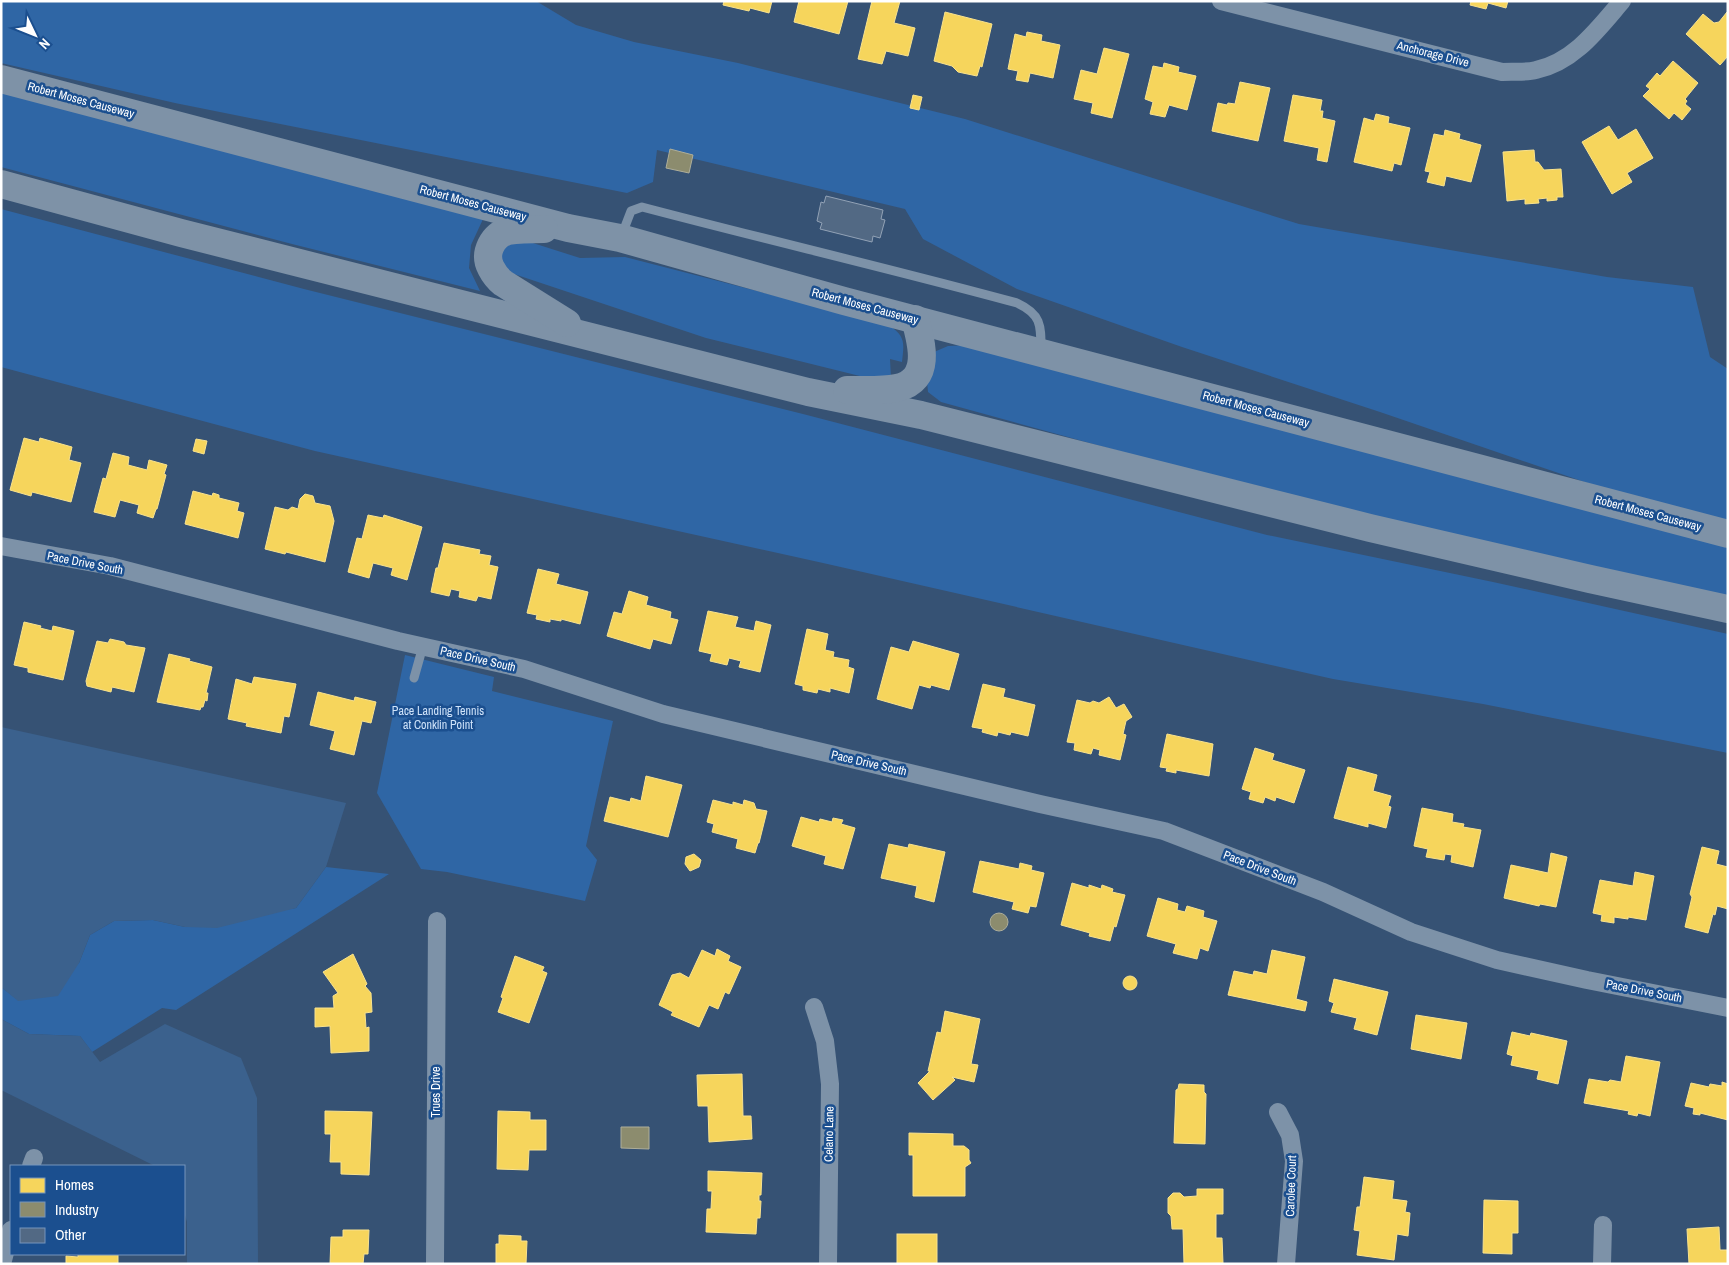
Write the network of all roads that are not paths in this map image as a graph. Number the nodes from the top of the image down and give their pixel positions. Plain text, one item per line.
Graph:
1 (1622, 1) edge
2 (1229, 2) edge
3 (1, 79) edge
4 (1, 184) edge
5 (568, 228) junction
6 (620, 238) junction
7 (915, 320) junction
8 (588, 336) junction
9 (1041, 352) junction
10 (808, 392) junction
11 (1728, 534) edge
12 (1, 546) edge
13 (1728, 609) edge
14 (423, 646) junction
15 (414, 678) dead end
16 (437, 921) dead end
17 (814, 1007) dead end
18 (1728, 1008) edge
19 (1278, 1112) dead end
20 (1602, 1225) dead end
21 (10, 1234) edge
22 (2, 1264) edge
23 (435, 1264) edge
24 (828, 1264) edge
25 (1286, 1264) edge
26 (1602, 1264) edge

1 - 2 street, Anchorage Drive
3 - 5 highway, Robert Moses Causeway
4 - 8 highway
5 - 6 highway, Robert Moses Causeway
5 - 8 highway
6 - 7 highway, Robert Moses Causeway
6 - 9 lane
7 - 9 highway, Robert Moses Causeway
7 - 10 highway
8 - 10 highway
9 - 11 highway, Robert Moses Causeway
10 - 13 highway
12 - 14 street, Pace Drive South
14 - 15 lane
14 - 18 street, Pace Drive South
16 - 23 street, Trues Drive
17 - 24 street, Celano Lane
19 - 25 street, Carolee Court
20 - 26 street
21 - 22 street

